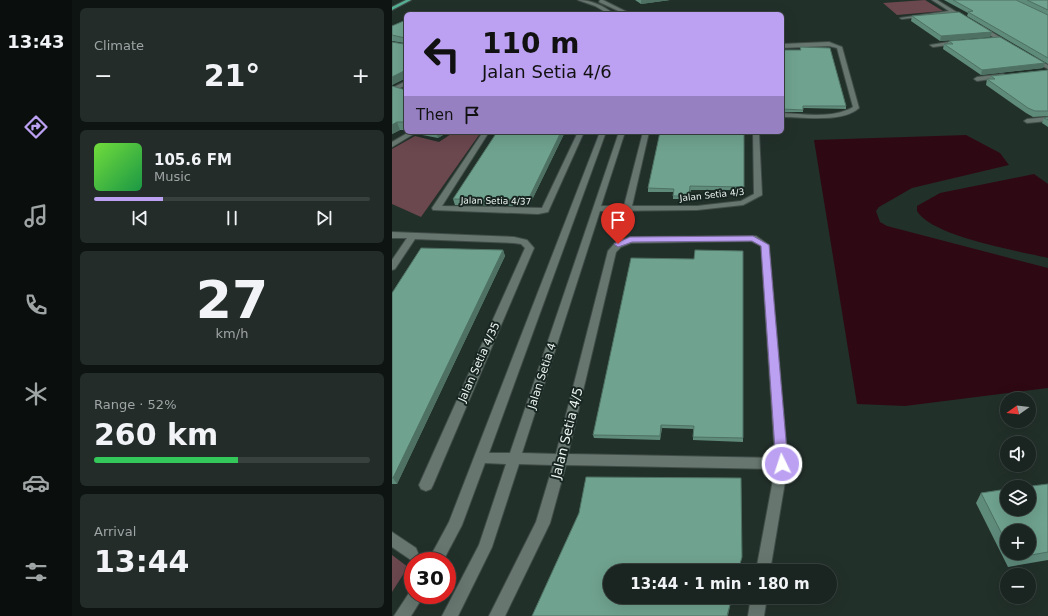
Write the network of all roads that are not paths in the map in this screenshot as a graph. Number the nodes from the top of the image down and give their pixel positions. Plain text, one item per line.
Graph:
1 (409, 0) edge
2 (580, 0) edge
3 (598, 0) edge
4 (934, 0) edge
5 (392, 9) edge
6 (609, 12) edge
7 (625, 12) edge
8 (954, 12) junction
9 (902, 18) dead end
10 (999, 38) junction
11 (984, 40) edge
12 (970, 41) edge
13 (933, 45) dead end
14 (784, 46) edge
15 (1014, 47) edge
16 (1026, 54) edge
17 (1048, 67) edge
18 (1048, 71) edge
19 (1040, 72) edge
20 (1008, 76) edge
21 (977, 79) dead end
22 (392, 81) edge
23 (404, 84) edge
24 (404, 85) edge
25 (392, 90) edge
26 (784, 115) edge
27 (1048, 119) edge
28 (1027, 121) dead end
29 (411, 134) edge
30 (485, 134) edge
31 (580, 134) edge
32 (602, 134) edge
33 (621, 134) edge
34 (646, 134) edge
35 (756, 134) edge
36 (392, 145) edge
37 (597, 208) junction
38 (627, 209) junction
39 (392, 235) edge
40 (412, 237) junction
41 (392, 267) edge
42 (481, 458) junction
43 (515, 458) junction
44 (561, 459) junction
45 (782, 464) junction
46 (426, 485) dead end
47 (392, 539) edge
48 (410, 552) edge
49 (440, 552) edge
50 (764, 564) edge
51 (410, 604) edge
52 (758, 604) edge
53 (402, 616) edge
54 (450, 616) edge
55 (497, 616) edge
56 (756, 616) edge

1 - 5 main road
2 - 6 street
3 - 7 street
4 - 8 street
8 - 9 street
8 - 10 street
10 - 11 street
10 - 15 street
12 - 13 street
14 - 26 street
16 - 17 street
18 - 19 street
20 - 21 street
22 - 23 street
24 - 25 street
27 - 28 street
29 - 36 street
30 - 31 street, Jalan Setia 4/37
32 - 42 street
33 - 37 street, Jalan Setia 4
34 - 38 street
35 - 38 street, Jalan Setia 4/3
37 - 38 street
37 - 43 street, Jalan Setia 4
39 - 40 street
40 - 41 street
40 - 46 street, Jalan Setia 4/35
42 - 43 street
42 - 49 street
43 - 44 street
43 - 54 street, Jalan Setia 4
44 - 45 street
44 - 45 street, Jalan Setia 4/5
44 - 55 street, Jalan Setia 4/5
45 - 50 street
47 - 48 street
51 - 53 street
52 - 56 street

